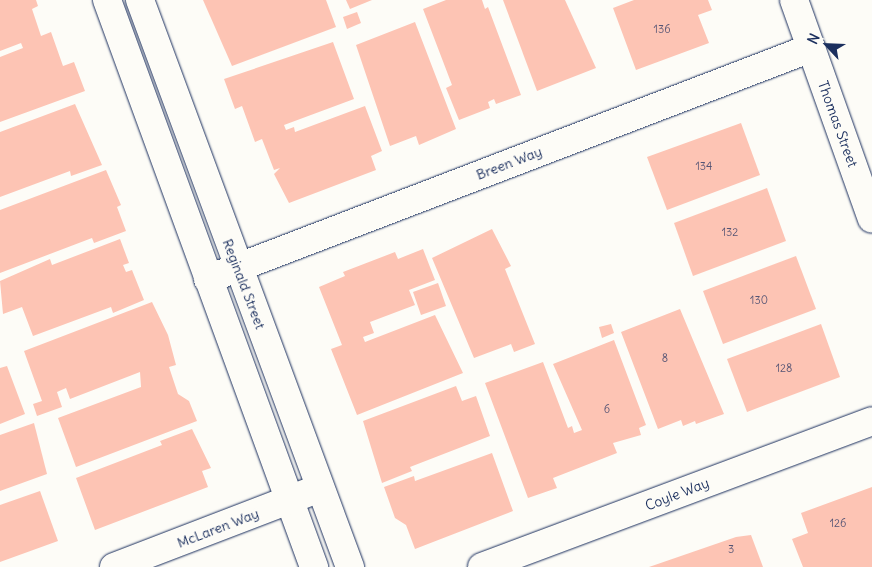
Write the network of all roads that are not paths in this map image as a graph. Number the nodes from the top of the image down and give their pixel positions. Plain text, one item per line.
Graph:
1 (107, 0) edge
2 (140, 0) edge
3 (794, 0) edge
4 (811, 48) junction
5 (872, 219) edge
6 (238, 267) junction
7 (208, 279) junction
8 (872, 421) edge
9 (322, 487) junction
10 (290, 500) junction
11 (114, 567) edge
12 (314, 567) edge
13 (350, 567) edge
14 (482, 567) edge

1 - 7 street
2 - 6 street, Reginald Street
3 - 4 street, Thomas Street
4 - 5 street, Thomas Street
4 - 6 street, Breen Way
6 - 7 street, Breen Way
6 - 9 street, Reginald Street
7 - 10 street
8 - 14 street, Coyle Way
9 - 10 street, McLaren Way
9 - 13 street, Reginald Street
10 - 11 street, McLaren Way
10 - 12 street

